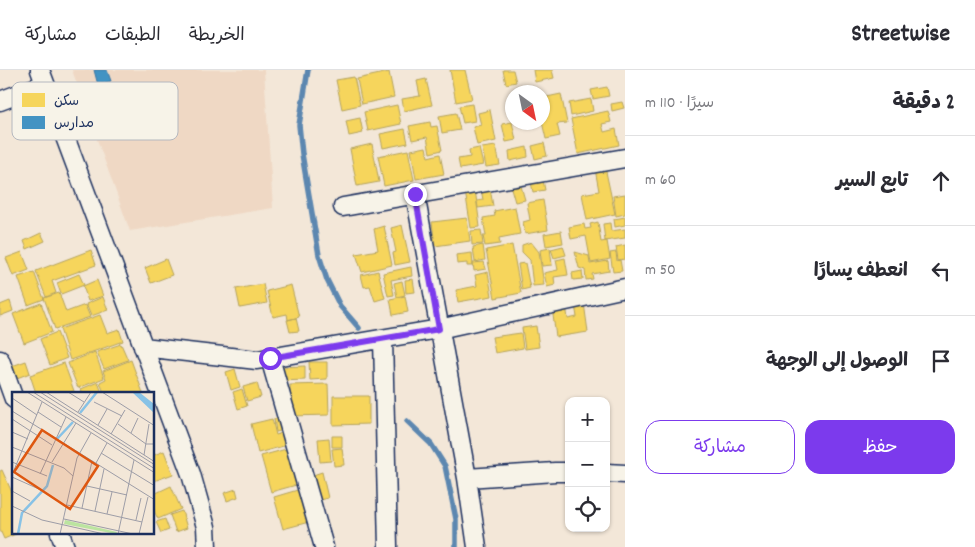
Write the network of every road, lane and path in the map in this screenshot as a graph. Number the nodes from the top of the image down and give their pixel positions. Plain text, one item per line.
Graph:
1 (12, 94) edge
2 (0, 101) edge
3 (66, 140) edge
4 (625, 158) edge
5 (415, 194) junction
6 (343, 207) dead end
7 (625, 288) edge
8 (439, 329) junction
9 (383, 339) junction
10 (143, 347) junction
11 (270, 358) junction
12 (0, 360) edge
13 (12, 394) edge
14 (159, 406) edge
15 (565, 472) edge
16 (610, 473) edge
17 (625, 474) edge
18 (467, 478) junction
19 (60, 534) edge
20 (65, 547) edge
21 (207, 547) edge
22 (324, 547) edge
23 (388, 547) edge
24 (477, 547) edge

1 - 2 street
3 - 10 street
4 - 5 street
5 - 6 street
5 - 8 street
7 - 8 street
8 - 9 street
8 - 18 street
9 - 11 street
9 - 23 street
10 - 11 street
10 - 14 street
11 - 22 street
12 - 13 street
14 - 21 street
15 - 18 street
16 - 17 street
18 - 24 street
19 - 20 street

